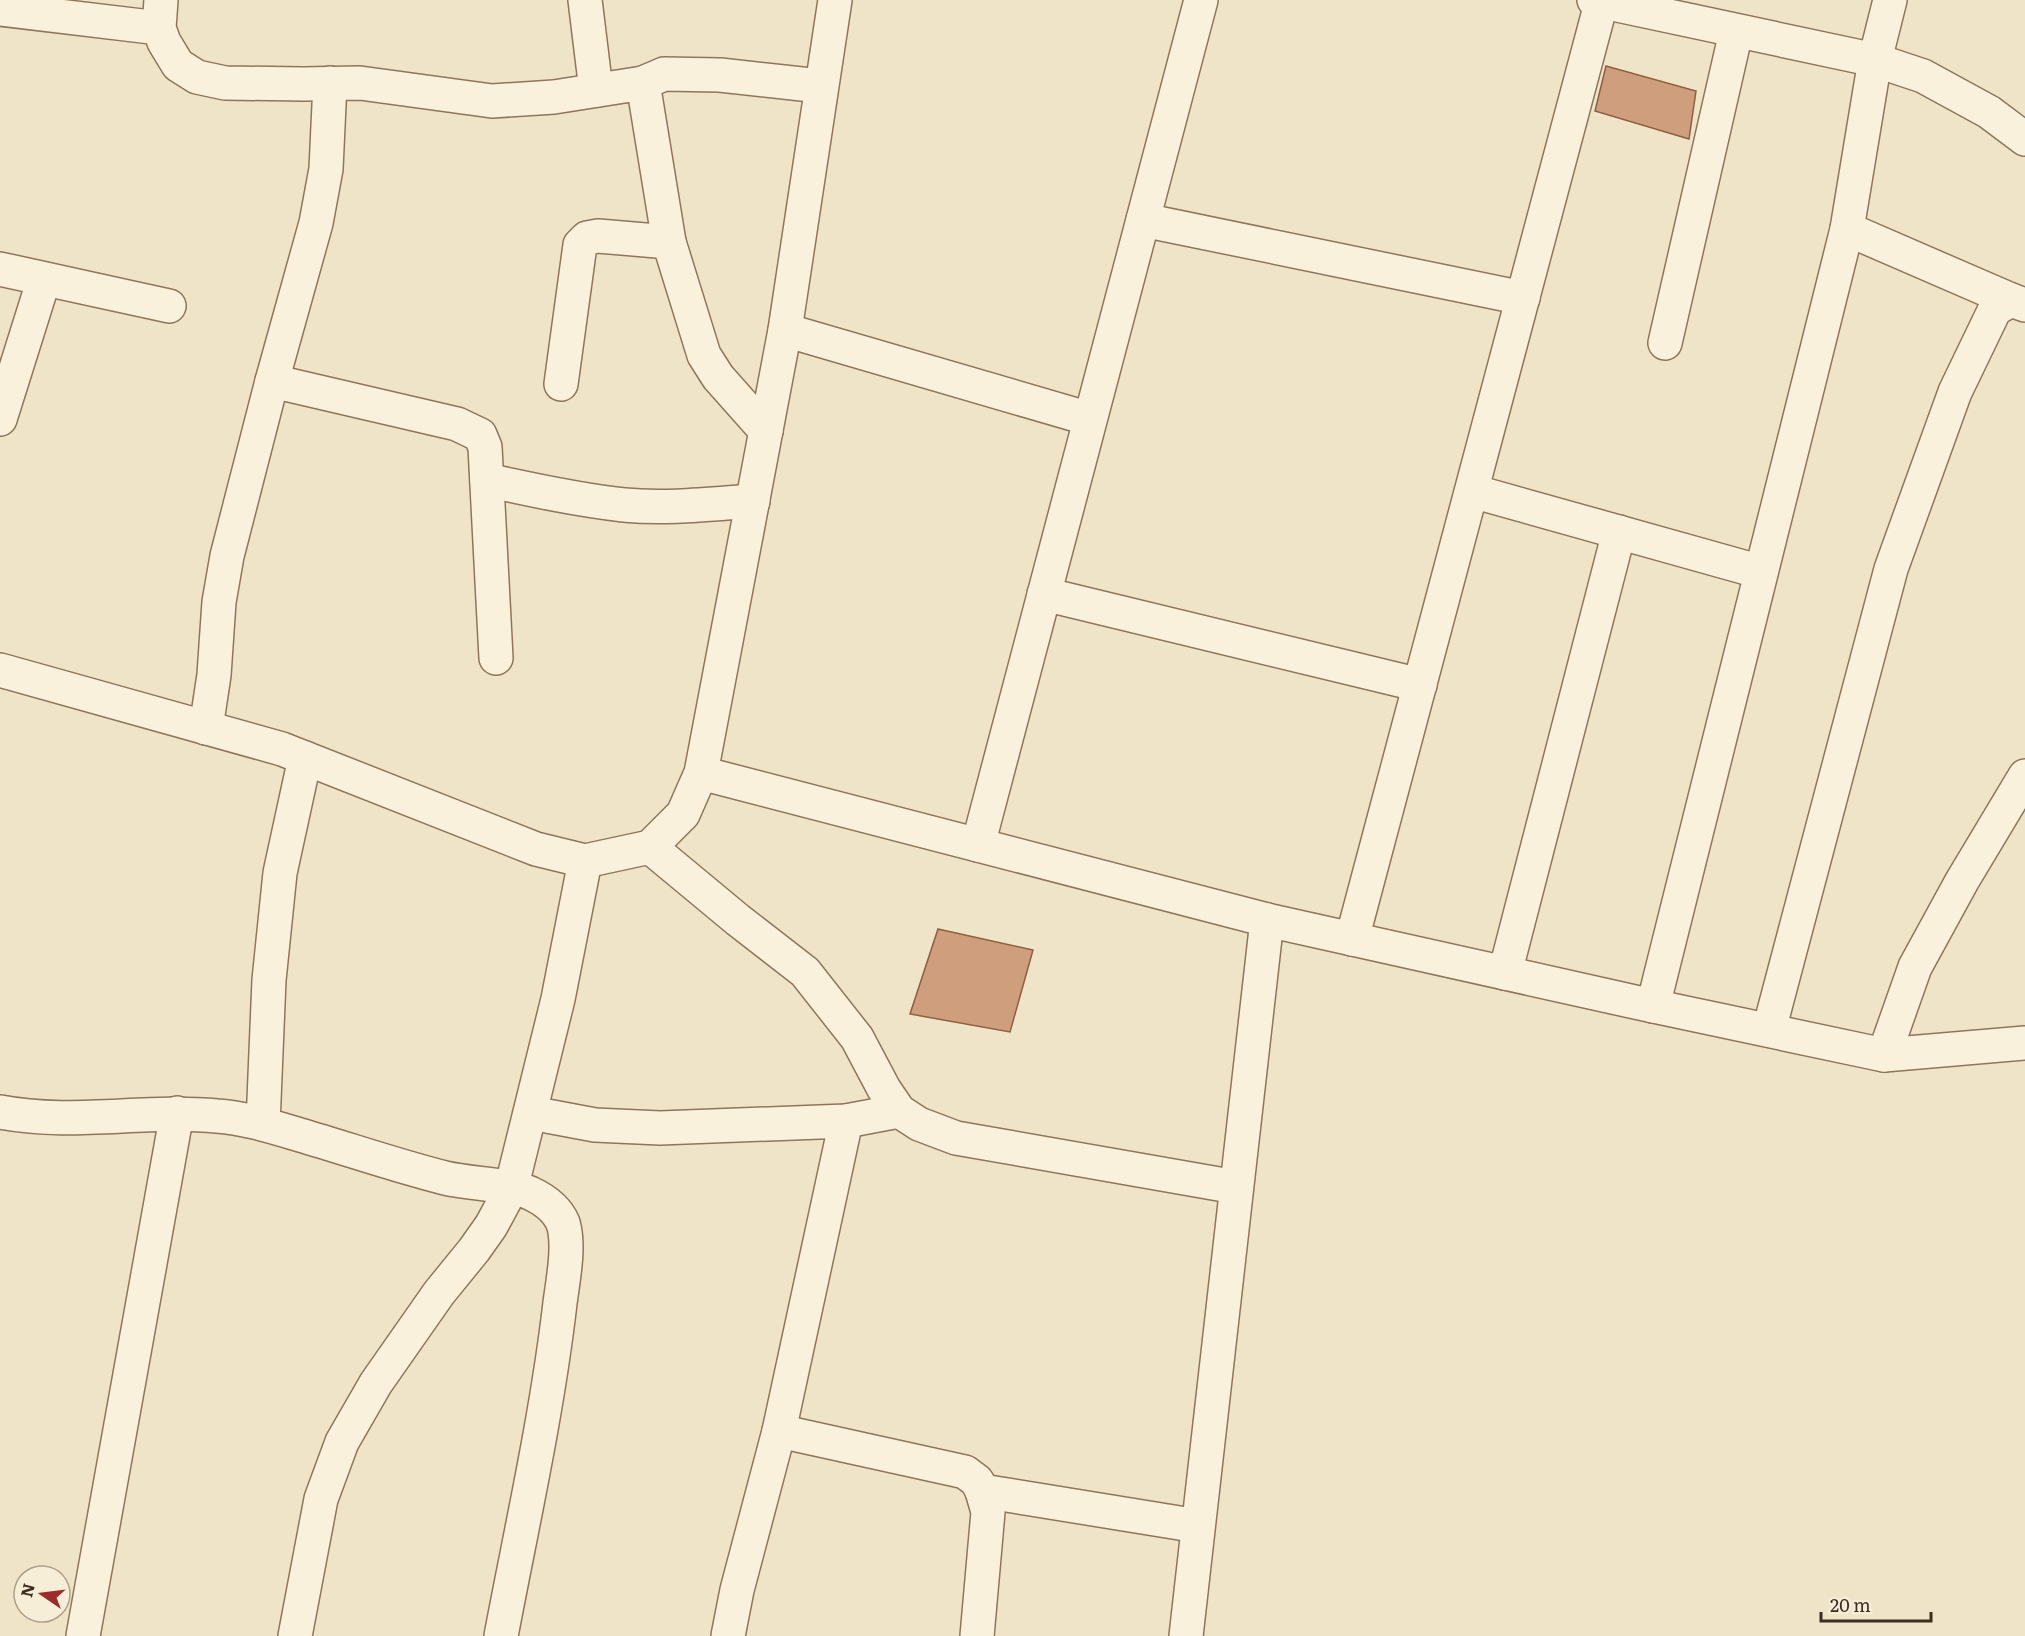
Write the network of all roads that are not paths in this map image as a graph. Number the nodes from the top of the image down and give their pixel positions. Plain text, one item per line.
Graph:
1 (585, 0) edge
2 (835, 0) edge
3 (1201, 0) edge
4 (1890, 0) edge
5 (1599, 1) edge
6 (0, 9) edge
7 (160, 14) edge
8 (1736, 32) junction
9 (1875, 60) junction
10 (330, 83) junction
11 (643, 83) junction
12 (820, 86) junction
13 (596, 90) junction
14 (2025, 139) edge
15 (1143, 220) junction
16 (1847, 229) junction
17 (669, 242) junction
18 (0, 269) edge
19 (44, 279) junction
20 (1523, 298) junction
21 (2018, 302) edge
22 (169, 306) dead end
23 (785, 330) junction
24 (1665, 343) dead end
25 (272, 381) junction
26 (561, 384) dead end
27 (0, 419) edge
28 (1090, 419) junction
29 (766, 431) junction
30 (487, 480) junction
31 (1472, 491) junction
32 (753, 501) junction
33 (1619, 532) junction
34 (1761, 572) junction
35 (1044, 594) junction
36 (496, 658) dead end
37 (0, 670) edge
38 (1420, 685) junction
39 (206, 728) junction
40 (305, 759) junction
41 (701, 773) junction
42 (2025, 776) edge
43 (978, 845) junction
44 (650, 847) junction
45 (585, 861) junction
46 (1267, 920) junction
47 (1352, 939) junction
48 (1505, 973) junction
49 (1653, 1006) junction
50 (1768, 1030) junction
51 (2025, 1043) edge
52 (1884, 1055) junction
53 (0, 1112) edge
54 (898, 1112) junction
55 (177, 1113) junction
56 (531, 1113) junction
57 (846, 1121) junction
58 (264, 1124) junction
59 (1236, 1187) junction
60 (511, 1189) junction
61 (779, 1431) junction
62 (982, 1491) junction
63 (1198, 1526) junction
64 (83, 1636) edge
65 (295, 1636) edge
66 (501, 1636) edge
67 (728, 1636) edge
68 (977, 1636) edge
69 (1186, 1636) edge

1 - 13 street
2 - 12 street
3 - 15 street
4 - 9 street
5 - 8 street
5 - 20 street
6 - 7 street
7 - 10 street
8 - 9 street
8 - 24 street
9 - 14 street
9 - 16 street
10 - 13 street
10 - 25 street
11 - 12 street
11 - 13 street
11 - 17 street
12 - 23 street
15 - 20 street
15 - 28 street
16 - 21 street
16 - 34 street
17 - 26 street
17 - 29 street
18 - 19 street
19 - 22 street
19 - 27 street
20 - 31 street
21 - 50 street
23 - 28 street
23 - 29 street
25 - 30 street
25 - 39 street
28 - 35 street
29 - 32 street
30 - 32 street
30 - 36 street
31 - 33 street
31 - 38 street
32 - 41 street
33 - 34 street
33 - 48 street
34 - 49 street
35 - 38 street
35 - 43 street
37 - 39 street
38 - 47 street
39 - 40 street
40 - 45 street
40 - 58 street
41 - 43 street
41 - 44 street
42 - 52 street
43 - 46 street
44 - 45 street
44 - 54 street
45 - 56 street
46 - 47 street
46 - 59 street
47 - 48 street
48 - 49 street
49 - 50 street
50 - 52 street
51 - 52 street
53 - 55 street
54 - 57 street
54 - 59 street
55 - 58 street
55 - 64 street
56 - 57 street
56 - 60 street
57 - 61 street
58 - 60 street
59 - 63 street
60 - 65 street
60 - 66 street
61 - 62 street
61 - 67 street
62 - 63 street
62 - 68 street
63 - 69 street

